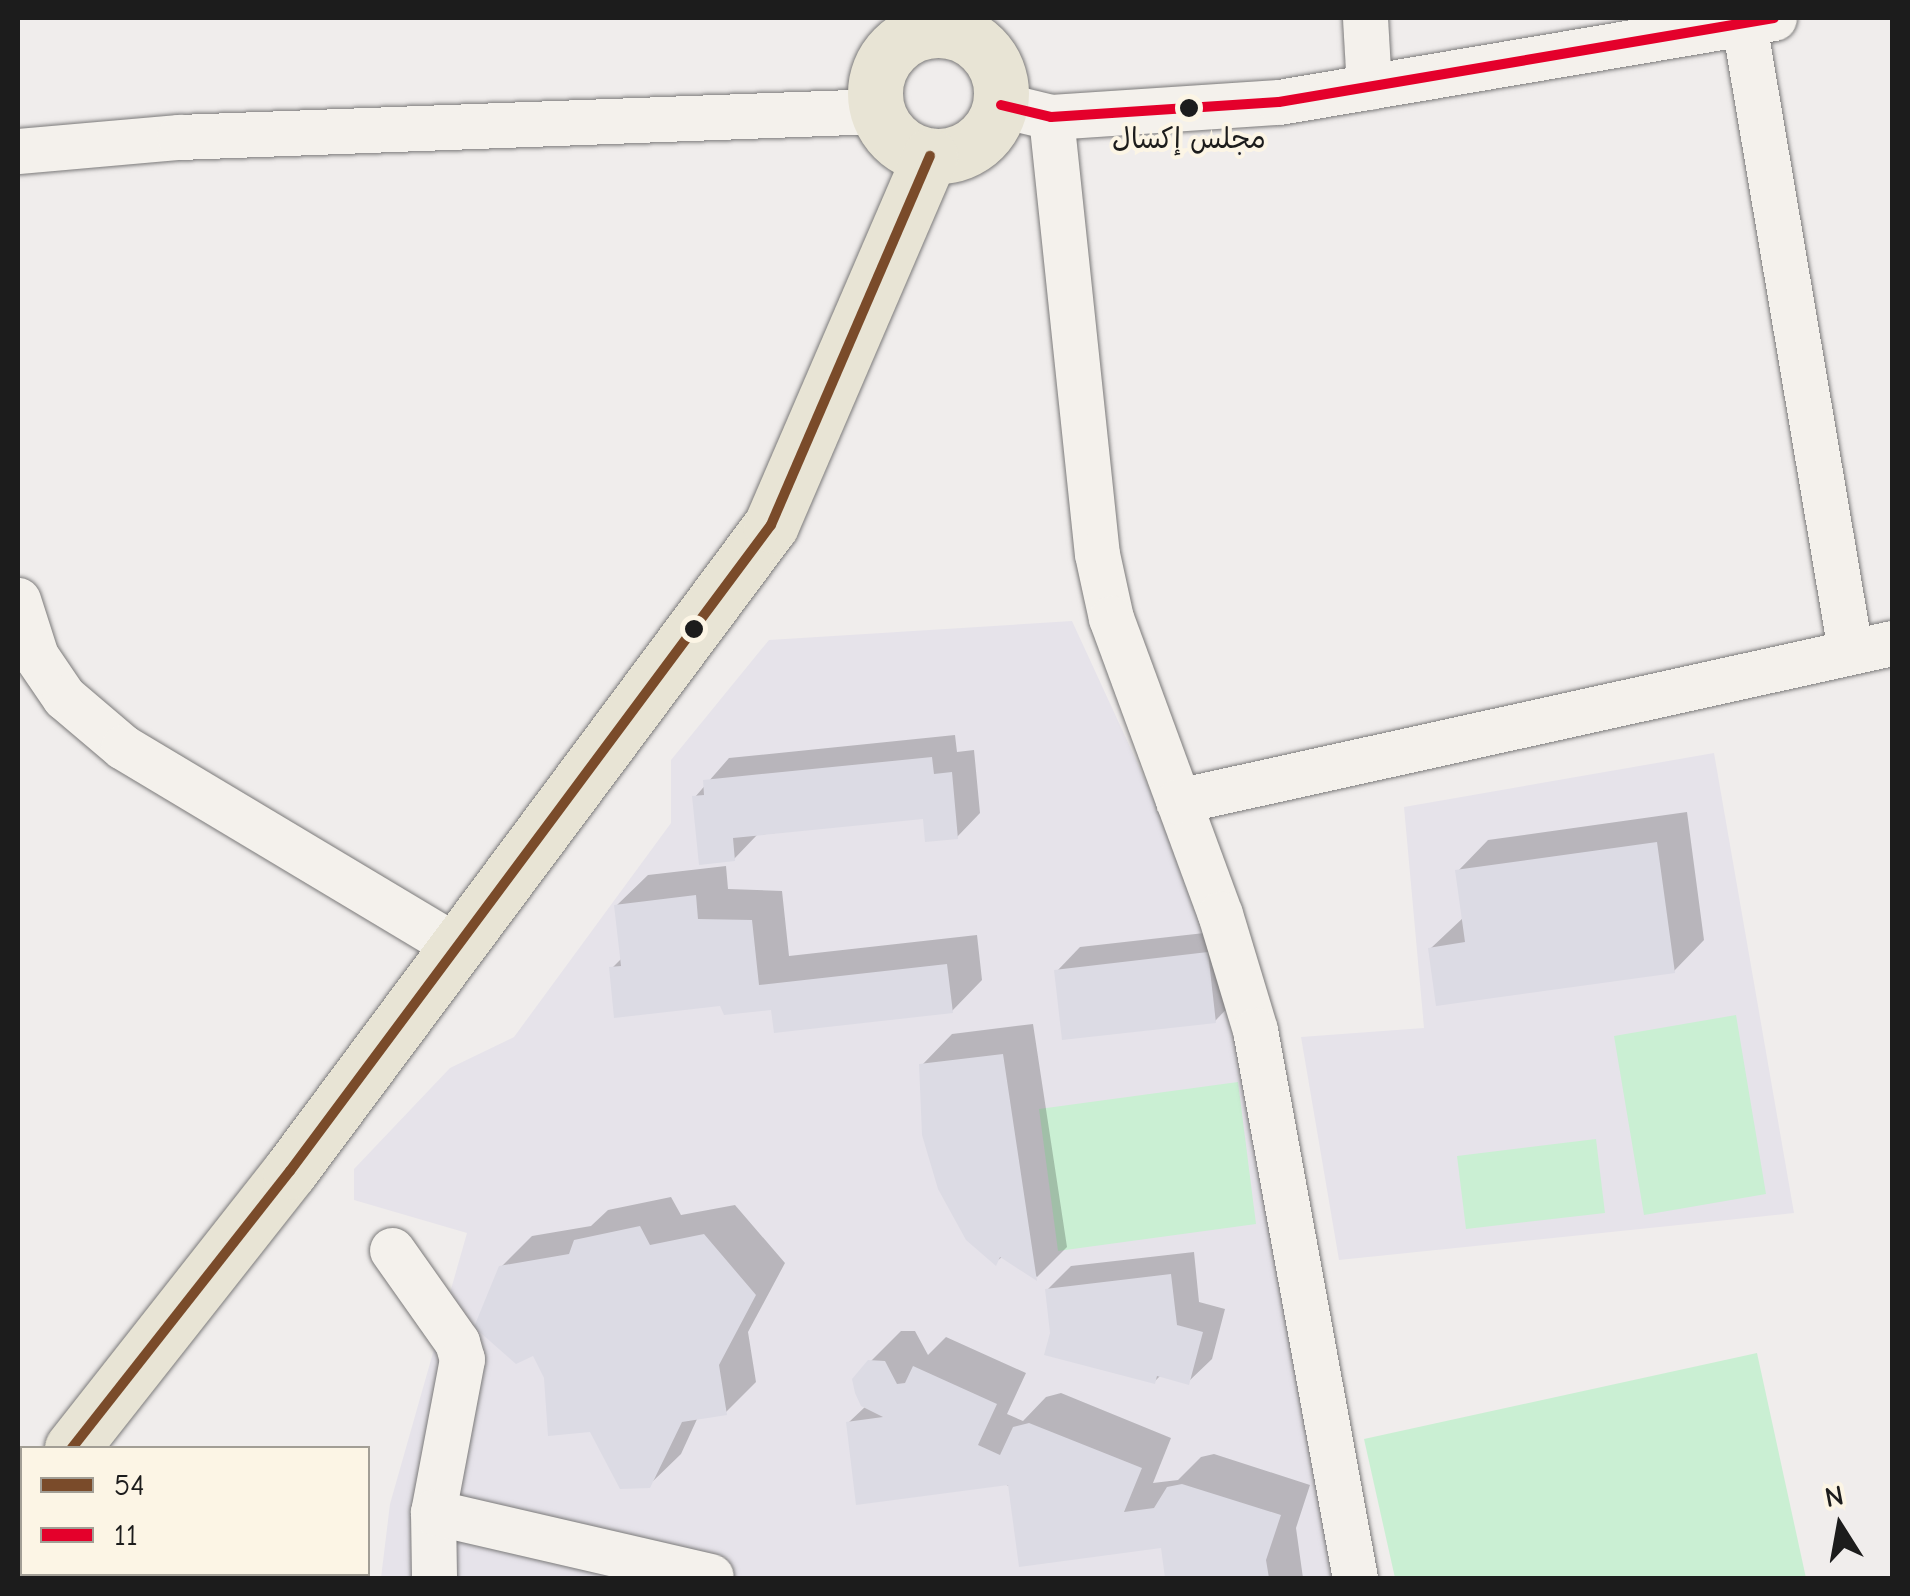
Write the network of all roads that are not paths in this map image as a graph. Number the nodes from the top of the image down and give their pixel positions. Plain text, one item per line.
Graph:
1 (1365, 18) edge
2 (1754, 20) edge
3 (981, 33) edge
4 (896, 34) edge
5 (1370, 87) junction
6 (877, 110) junction
7 (1026, 111) junction
8 (18, 151) edge
9 (930, 156) junction
10 (18, 600) edge
11 (1871, 646) edge
12 (1178, 801) junction
13 (457, 946) junction
14 (392, 1250) dead end
15 (74, 1446) edge
16 (433, 1512) junction
17 (711, 1576) dead end
18 (434, 1578) edge
19 (1355, 1578) edge

1 - 5 street
2 - 5 street
2 - 11 street
3 - 4 main road
3 - 7 main road
4 - 6 main road
5 - 7 street
6 - 8 street
6 - 9 main road
7 - 9 main road
7 - 12 street
9 - 13 main road
10 - 13 street
11 - 12 street
12 - 19 street
13 - 15 main road
14 - 16 street
16 - 17 street
16 - 18 street

